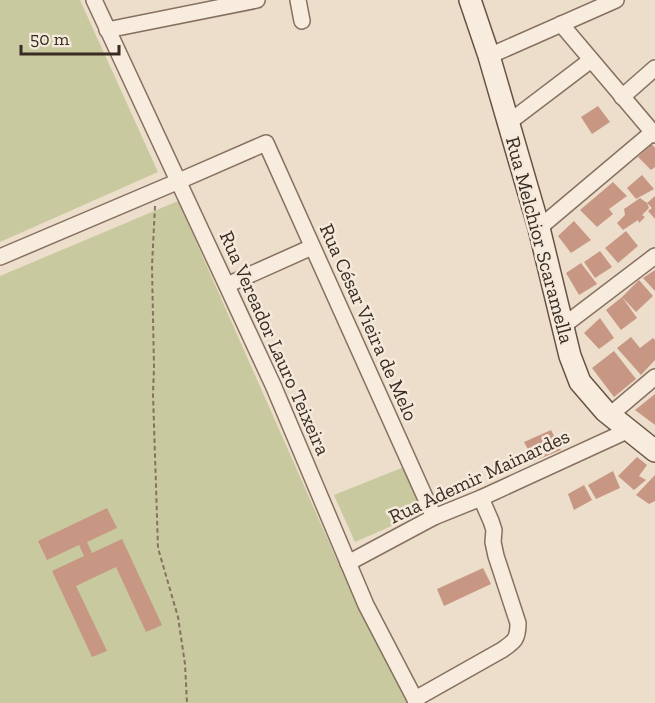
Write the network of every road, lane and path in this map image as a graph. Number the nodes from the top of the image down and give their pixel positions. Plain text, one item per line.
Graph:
1 (93, 0) edge
2 (257, 0) edge
3 (298, 0) edge
4 (470, 0) edge
5 (616, 0) edge
6 (302, 21) dead end
7 (561, 24) junction
8 (107, 30) junction
9 (489, 56) junction
10 (591, 60) junction
11 (655, 68) edge
12 (622, 96) junction
13 (508, 123) junction
14 (654, 133) edge
15 (179, 182) junction
16 (155, 190) junction
17 (539, 228) junction
18 (312, 247) junction
19 (655, 256) edge
20 (0, 257) edge
21 (227, 285) junction
22 (563, 326) junction
23 (655, 377) edge
24 (610, 415) junction
25 (629, 430) junction
26 (655, 451) edge
27 (481, 498) junction
28 (434, 517) junction
29 (348, 563) junction
30 (416, 701) edge
31 (187, 703) edge

1 - 8 street, Rua Vereador Lauro Teixeira
2 - 8 street
3 - 6 street
4 - 9 street, Rua Melchior Scaramella
5 - 7 street
7 - 9 street
7 - 10 street
8 - 15 street, Rua Vereador Lauro Teixeira
9 - 13 street, Rua Melchior Scaramella
10 - 12 street
10 - 13 street
11 - 12 street
12 - 14 street
13 - 17 street, Rua Melchior Scaramella
14 - 17 street
15 - 16 street
15 - 18 street, Rua César Vieira de Melo
15 - 21 street, Rua Vereador Lauro Teixeira
16 - 20 street
16 - 31 path
17 - 22 street, Rua Melchior Scaramella
18 - 21 street
18 - 28 street, Rua César Vieira de Melo
19 - 22 street
21 - 29 street, Rua Vereador Lauro Teixeira
22 - 24 street, Rua Melchior Scaramella
23 - 24 street
24 - 25 street, Rua Melchior Scaramella
25 - 26 street, Rua Melchior Scaramella
25 - 27 street, Rua Ademir Mainardes
27 - 28 street, Rua Ademir Mainardes
27 - 30 street
28 - 29 street, Rua Ademir Mainardes
29 - 30 street, Rua Vereador Lauro Teixeira

